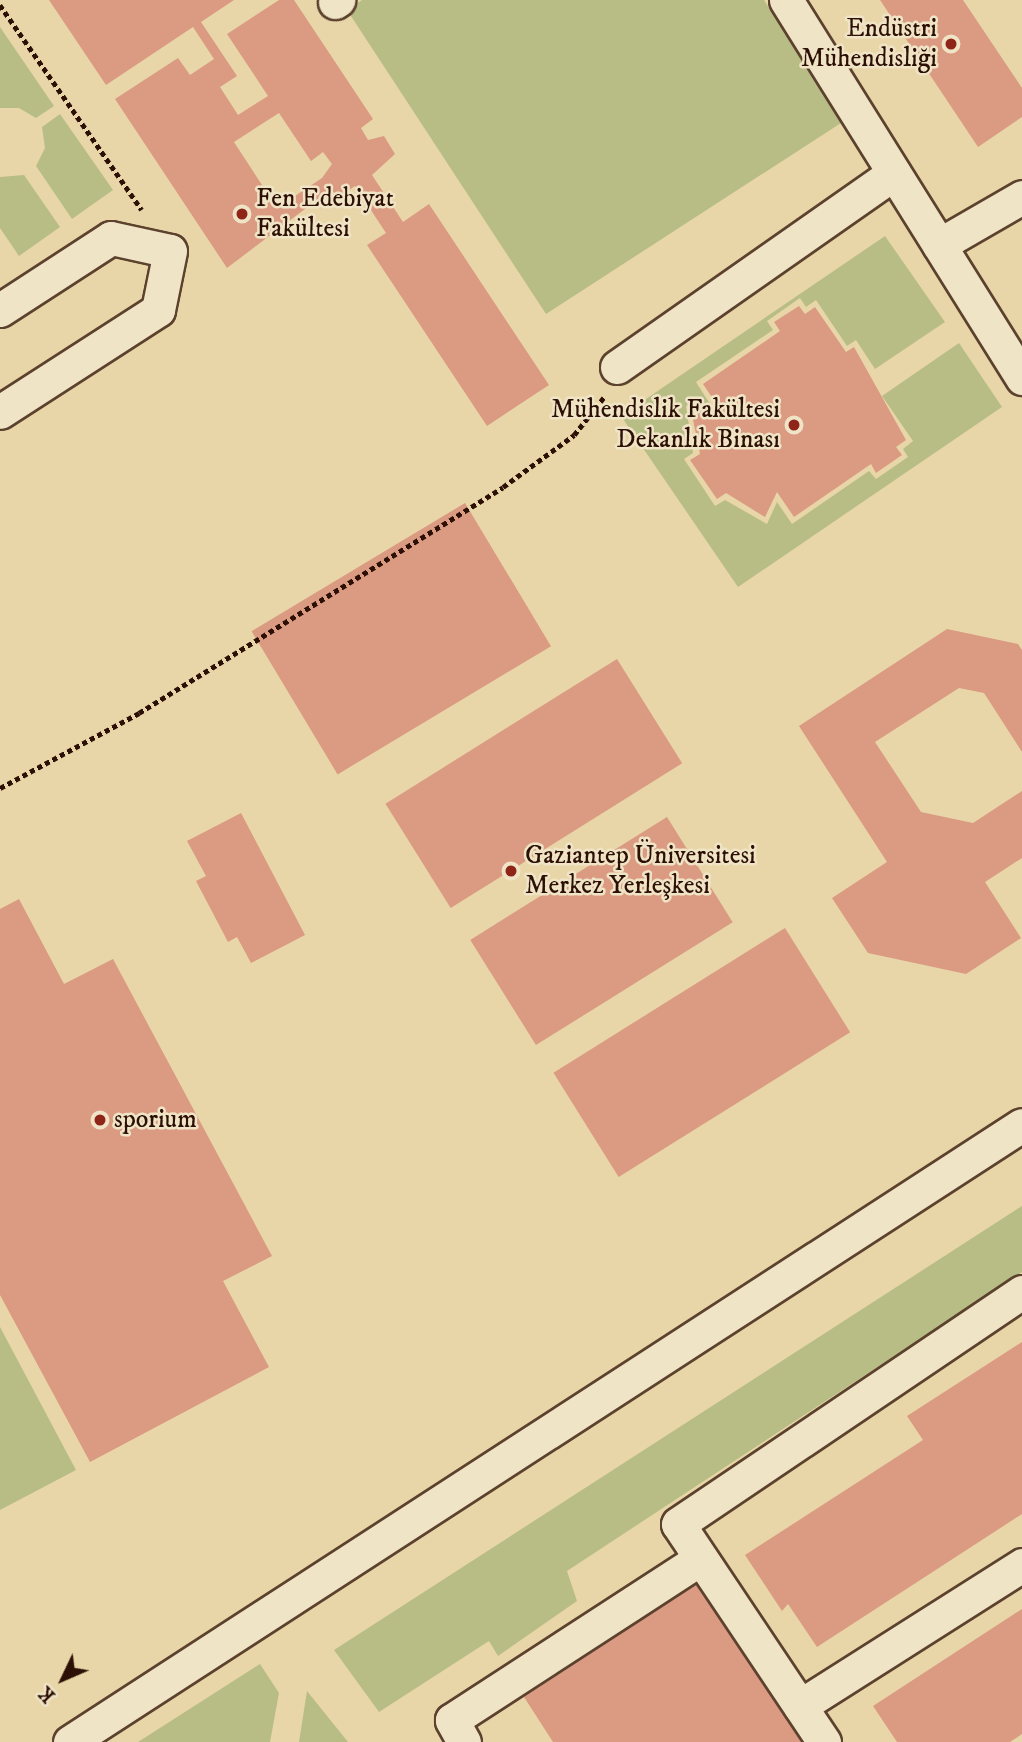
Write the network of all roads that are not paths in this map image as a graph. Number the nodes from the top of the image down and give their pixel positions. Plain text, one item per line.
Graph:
1 (786, 0) edge
2 (894, 173) junction
3 (1022, 197) edge
4 (939, 245) junction
5 (0, 310) edge
6 (617, 367) road end
7 (1022, 379) edge
8 (0, 412) edge
9 (1022, 1125) edge
10 (1022, 1293) edge
11 (700, 1559) junction
12 (1022, 1565) edge
13 (800, 1706) junction
14 (70, 1742) edge
15 (464, 1742) edge
16 (824, 1742) edge

1 - 2 street
2 - 4 street
2 - 6 street
3 - 4 street
4 - 7 street
5 - 8 street
9 - 14 street
10 - 11 street
11 - 13 street
11 - 15 street
12 - 13 street
13 - 16 street

